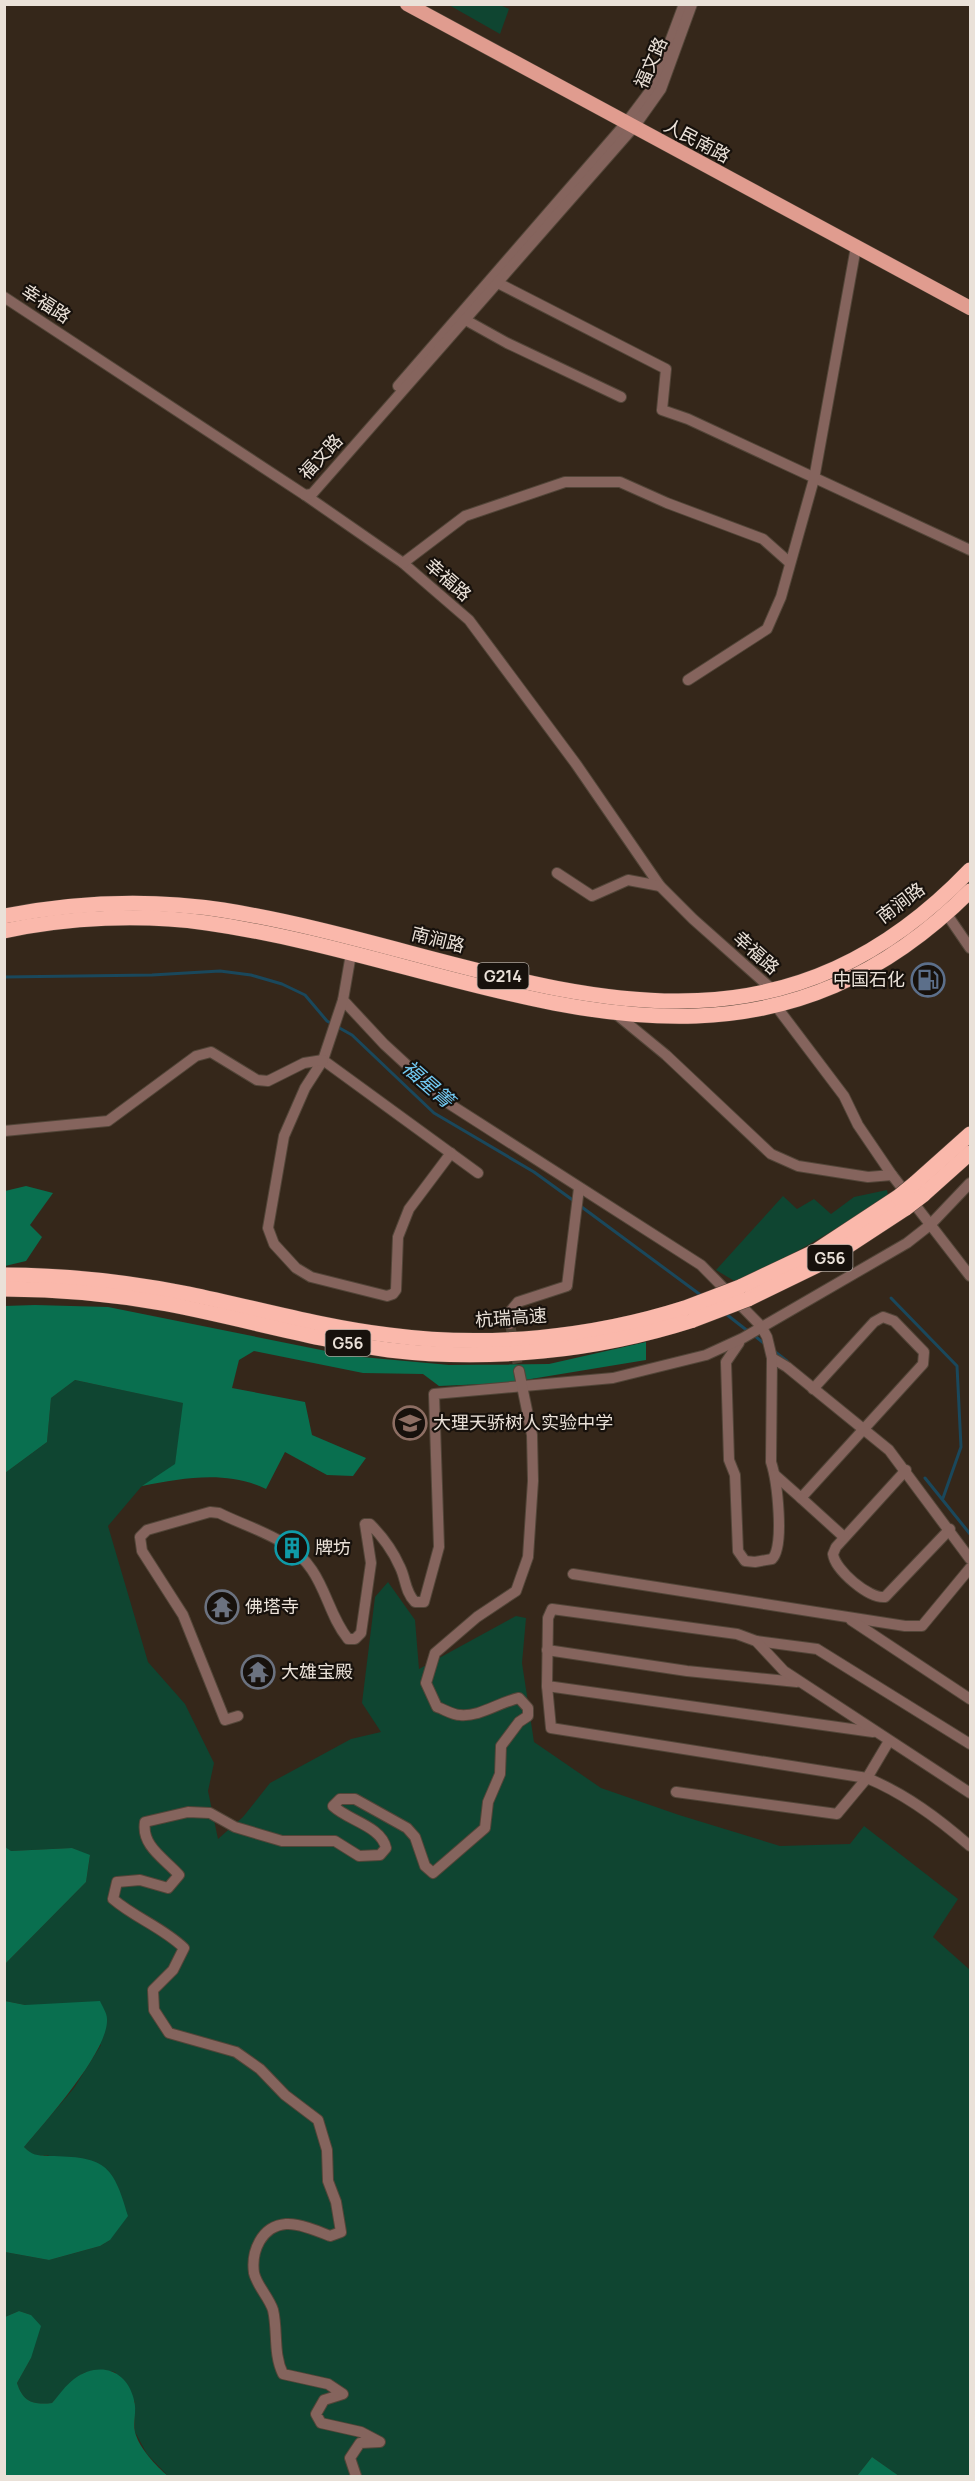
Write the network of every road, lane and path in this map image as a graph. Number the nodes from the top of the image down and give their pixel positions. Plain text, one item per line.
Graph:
1 (407, 4) edge
2 (684, 4) edge
3 (692, 4) edge
4 (630, 125) junction
5 (856, 247) junction
6 (494, 281) junction
7 (4, 297) edge
8 (970, 308) edge
9 (462, 318) junction
10 (621, 398) dead end
11 (814, 479) junction
12 (305, 495) junction
13 (970, 550) edge
14 (403, 563) junction
15 (790, 563) junction
16 (688, 680) dead end
17 (970, 870) edge
18 (557, 873) dead end
19 (660, 886) junction
20 (970, 891) edge
21 (946, 913) junction
22 (4, 916) edge
23 (4, 931) edge
24 (353, 947) junction
25 (970, 948) edge
26 (775, 998) junction
27 (344, 1000) junction
28 (616, 1014) junction
29 (323, 1060) junction
30 (4, 1131) edge
31 (970, 1134) edge
32 (451, 1153) junction
33 (970, 1153) edge
34 (478, 1173) dead end
35 (892, 1175) junction
36 (970, 1183) edge
37 (918, 1190) junction
38 (579, 1193) junction
39 (930, 1225) junction
40 (970, 1273) edge
41 (4, 1275) edge
42 (4, 1289) edge
43 (689, 1314) junction
44 (510, 1324) tunnel mouth
45 (759, 1328) junction
46 (743, 1338) junction
47 (772, 1358) junction
48 (519, 1371) tunnel mouth
49 (521, 1389) junction
50 (813, 1389) junction
51 (863, 1429) junction
52 (906, 1470) junction
53 (775, 1475) junction
54 (801, 1498) junction
55 (950, 1529) junction
56 (844, 1537) junction
57 (970, 1559) edge
58 (970, 1568) edge
59 (573, 1574) dead end
60 (846, 1617) junction
61 (756, 1641) junction
62 (547, 1650) junction
63 (801, 1682) junction
64 (547, 1686) junction
65 (970, 1699) edge
66 (238, 1716) dead end
67 (875, 1732) junction
68 (889, 1741) junction
69 (970, 1744) edge
70 (867, 1778) junction
71 (676, 1792) dead end
72 (970, 1793) edge
73 (970, 1846) edge
74 (356, 2476) edge

1 - 4 main road, 人民南路
2 - 4 street, 福文路
3 - 4 street, 福文路
4 - 5 main road, 人民南路
4 - 6 street, 福文路
5 - 8 main road, 人民南路
5 - 11 street
6 - 9 street, 福文路
6 - 11 street
7 - 12 street, 幸福路
9 - 10 street
9 - 12 street, 福文路
11 - 13 street
11 - 15 street
12 - 14 street, 幸福路
14 - 15 street
14 - 19 street, 幸福路
15 - 16 street
17 - 26 highway, 南涧路 / G214
18 - 19 street
19 - 26 street, 幸福路
20 - 21 highway, 南涧路 / G214
21 - 25 street
21 - 26 highway, 南涧路 / G214
22 - 24 highway, 南涧路 / G214
23 - 24 highway, 南涧路 / G214
24 - 26 highway, 南涧路 / G214
24 - 27 street
24 - 28 highway, 南涧路 / G214
26 - 28 highway, 南涧路 / G214
26 - 35 street, 幸福路
27 - 29 street
27 - 38 street
28 - 35 street
29 - 30 street
29 - 32 street
29 - 32 street
31 - 37 highway, 杭瑞高速 / G56
32 - 34 street
33 - 37 highway, 杭瑞高速 / G56
35 - 39 street, 幸福路
36 - 39 street
37 - 43 highway, 杭瑞高速 / G56, bridge
38 - 44 street
38 - 45 street
39 - 40 street, 幸福路
39 - 45 street
41 - 43 highway, 杭瑞高速 / G56
42 - 43 highway, 杭瑞高速 / G56
45 - 46 street
45 - 47 street
46 - 49 street
46 - 53 street
47 - 50 street
47 - 53 street
48 - 49 street
49 - 66 street
49 - 74 street
50 - 51 street
50 - 51 street
51 - 52 street
51 - 54 street
52 - 55 street
52 - 56 street
53 - 54 street
54 - 56 street
55 - 56 street
55 - 57 street
58 - 60 street
59 - 60 street
60 - 65 street
61 - 62 street
61 - 63 street
61 - 69 street
62 - 63 street
62 - 64 street
63 - 67 street
64 - 67 street
64 - 70 street
67 - 68 street
68 - 70 street
68 - 72 street
70 - 71 street
70 - 73 street

